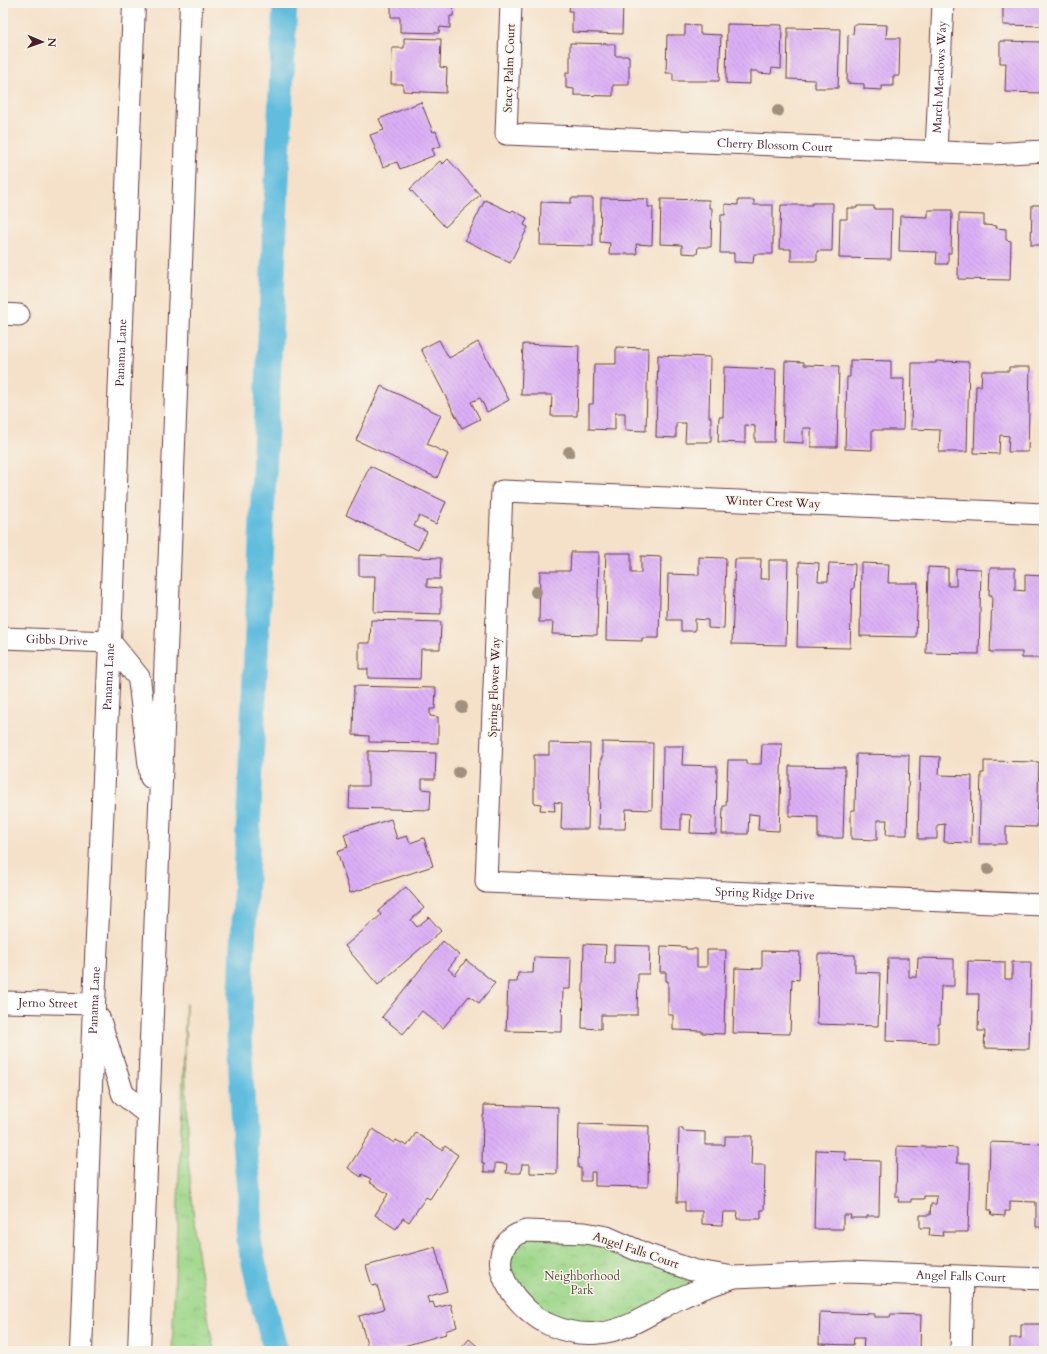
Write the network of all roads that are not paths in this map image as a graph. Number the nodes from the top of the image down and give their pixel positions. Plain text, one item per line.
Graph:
1 (134, 3) edge
2 (191, 3) edge
3 (511, 3) edge
4 (942, 3) edge
5 (506, 134) joint
6 (1044, 151) edge
7 (936, 152) junction
8 (502, 491) joint
9 (1044, 514) edge
10 (3, 638) edge
11 (110, 642) junction
12 (158, 843) junction
13 (486, 882) joint
14 (1044, 905) edge
15 (3, 1002) edge
16 (94, 1004) junction
17 (148, 1114) junction
18 (734, 1277) junction
19 (963, 1277) junction
20 (1044, 1279) edge
21 (81, 1351) edge
22 (139, 1351) edge
23 (961, 1351) edge

1 - 11 main road, Panama Lane
2 - 12 main road
3 - 5 street, Stacy Palm Court
4 - 7 street, March Meadows Way
5 - 7 street, Cherry Blossom Court
6 - 7 street, Cherry Blossom Court
8 - 9 street, Winter Crest Way
8 - 13 street, Spring Flower Way
10 - 11 street, Gibbs Drive
11 - 12 main road
11 - 16 main road, Panama Lane
12 - 17 main road
13 - 14 street, Spring Ridge Drive
15 - 16 street, Jerno Street
16 - 17 main road
16 - 21 main road, Panama Lane
17 - 22 main road
18 - 18 street, Angel Falls Court
18 - 19 street, Angel Falls Court
19 - 20 street, Angel Falls Court
19 - 23 street

